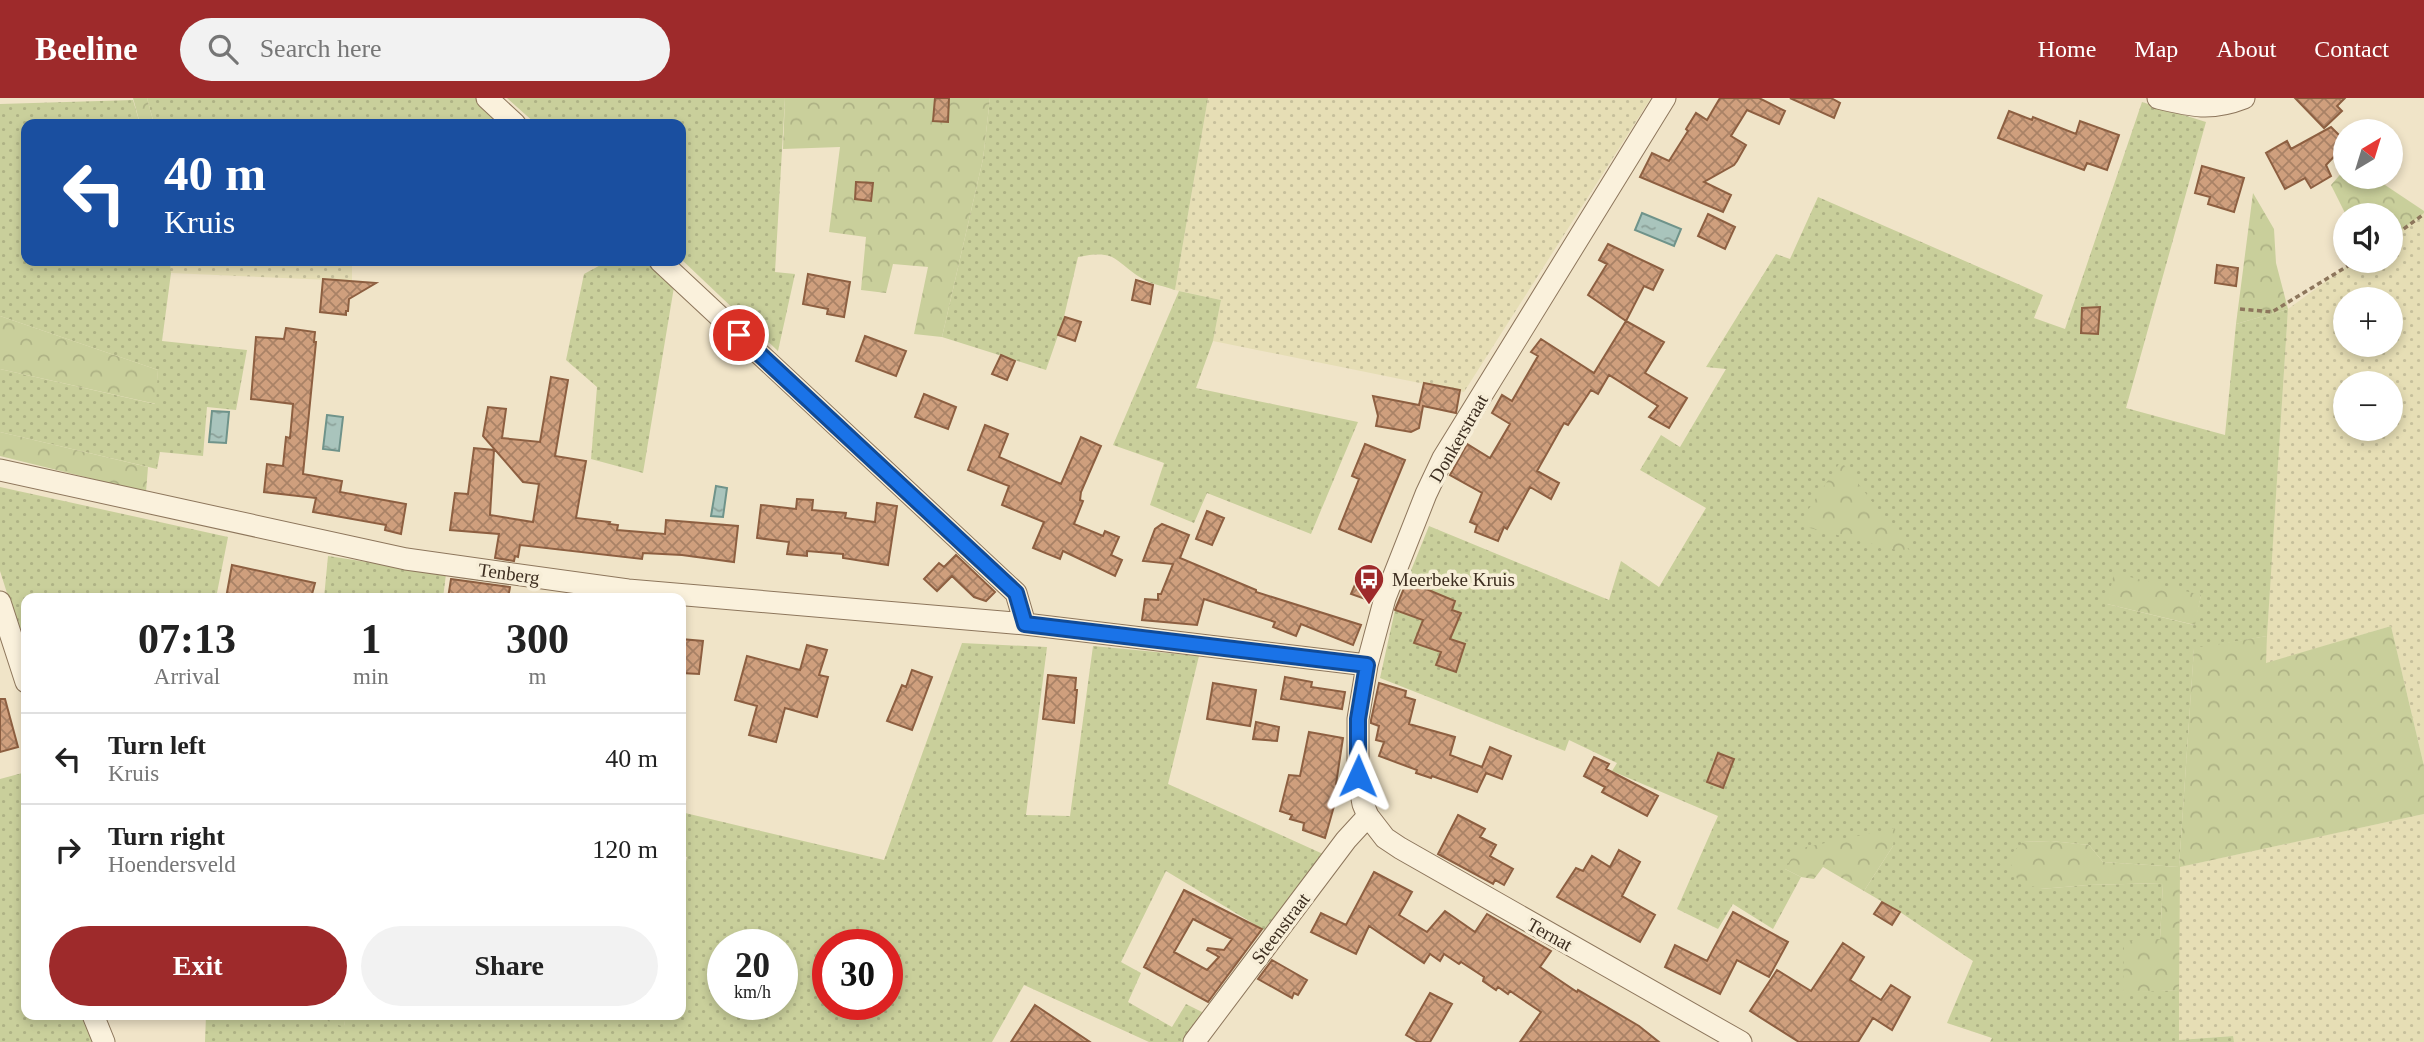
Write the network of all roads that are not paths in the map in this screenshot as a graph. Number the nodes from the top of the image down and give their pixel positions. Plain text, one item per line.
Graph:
1 (487, 98) edge
2 (1665, 98) edge
3 (2158, 98) edge
4 (2244, 98) edge
5 (510, 119) edge
6 (665, 266) edge
7 (0, 470) edge
8 (663, 593) edge
9 (686, 595) edge
10 (0, 602) edge
11 (1025, 624) junction
12 (1367, 665) junction
13 (21, 667) edge
14 (1368, 816) junction
15 (95, 1020) edge
16 (104, 1042) edge
17 (1194, 1042) edge
18 (1741, 1042) edge

1 - 5 street
2 - 12 street, Donkerstraat
3 - 4 street
6 - 11 street
7 - 8 street, Tenberg
9 - 11 street, Tenberg
10 - 13 street
11 - 12 street, Tenberg
12 - 14 street, Donkerstraat
14 - 17 street, Steenstraat
14 - 18 street, Ternat
15 - 16 street

